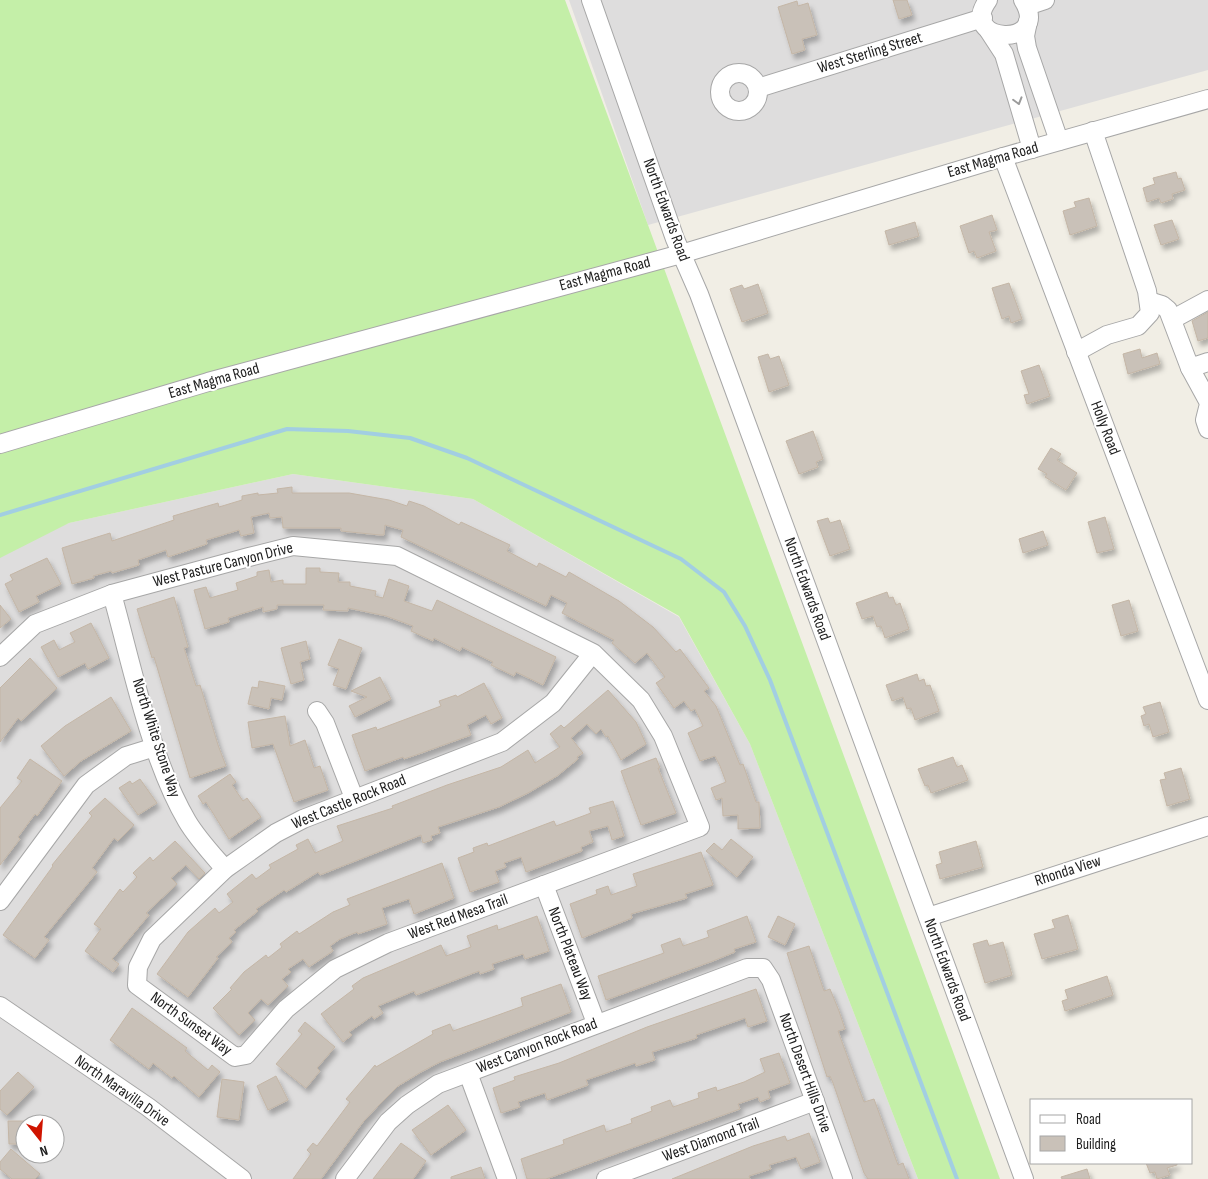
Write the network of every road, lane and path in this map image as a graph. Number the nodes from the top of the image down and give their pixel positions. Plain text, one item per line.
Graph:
1 (590, 0) edge
2 (1045, 0) edge
3 (1026, 9) edge
4 (985, 12) edge
5 (758, 88) dead end
6 (1208, 99) edge
7 (1094, 131) junction
8 (1059, 141) junction
9 (1032, 149) junction
10 (1002, 157) junction
11 (681, 254) junction
12 (1208, 300) edge
13 (1148, 301) junction
14 (1173, 319) junction
15 (1076, 352) junction
16 (1208, 362) edge
17 (1190, 368) junction
18 (1208, 401) edge
19 (1208, 408) edge
20 (1208, 429) edge
21 (0, 444) edge
22 (112, 594) junction
23 (593, 653) junction
24 (0, 657) edge
25 (1208, 700) edge
26 (316, 711) dead end
27 (155, 747) junction
28 (354, 798) junction
29 (700, 826) joint
30 (1208, 826) edge
31 (225, 869) junction
32 (544, 885) junction
33 (0, 901) edge
34 (928, 917) junction
35 (763, 968) joint
36 (137, 985) joint
37 (0, 1006) edge
38 (596, 1023) junction
39 (246, 1055) joint
40 (468, 1073) junction
41 (815, 1101) junction
42 (242, 1179) edge
43 (345, 1179) edge
44 (506, 1179) edge
45 (606, 1179) edge
46 (844, 1179) edge
47 (1024, 1179) edge

1 - 11 street, North Edwards Road
2 - 3 street
3 - 4 street
3 - 8 street
4 - 5 street, West Sterling Street
4 -> 9 street
6 - 7 street, East Magma Road
7 - 8 street, East Magma Road
7 - 13 street
8 - 9 street, East Magma Road
9 - 10 street, East Magma Road
10 - 11 street, East Magma Road
10 - 15 street, Holly Road
11 - 21 street, East Magma Road
11 - 34 street, North Edwards Road
12 - 14 street
13 - 14 street
13 - 15 street
14 - 17 street
15 - 25 street, Holly Road
16 - 17 street
17 - 18 street
19 - 20 street
22 - 23 street, West Pasture Canyon Drive
22 - 24 street, West Pasture Canyon Drive
22 - 27 street, North White Stone Way
23 - 28 street, West Castle Rock Road
23 - 29 street, West Pasture Canyon Drive
26 - 28 street
27 - 31 street, North White Stone Way
27 - 33 street
28 - 31 street, West Castle Rock Road
29 - 32 street, West Red Mesa Trail
30 - 34 street, Rhonda View
31 - 36 street, West Castle Rock Road
32 - 38 street, North Plateau Way
32 - 39 street, West Red Mesa Trail
34 - 47 street, North Edwards Road
35 - 38 street, West Canyon Rock Road
35 - 41 street, North Desert Hills Drive
36 - 39 street, North Sunset Way
37 - 42 street, North Maravilla Drive
38 - 40 street, West Canyon Rock Road
40 - 43 street, West Canyon Rock Road
40 - 44 street
41 - 45 street, West Diamond Trail
41 - 46 street, North Desert Hills Drive

